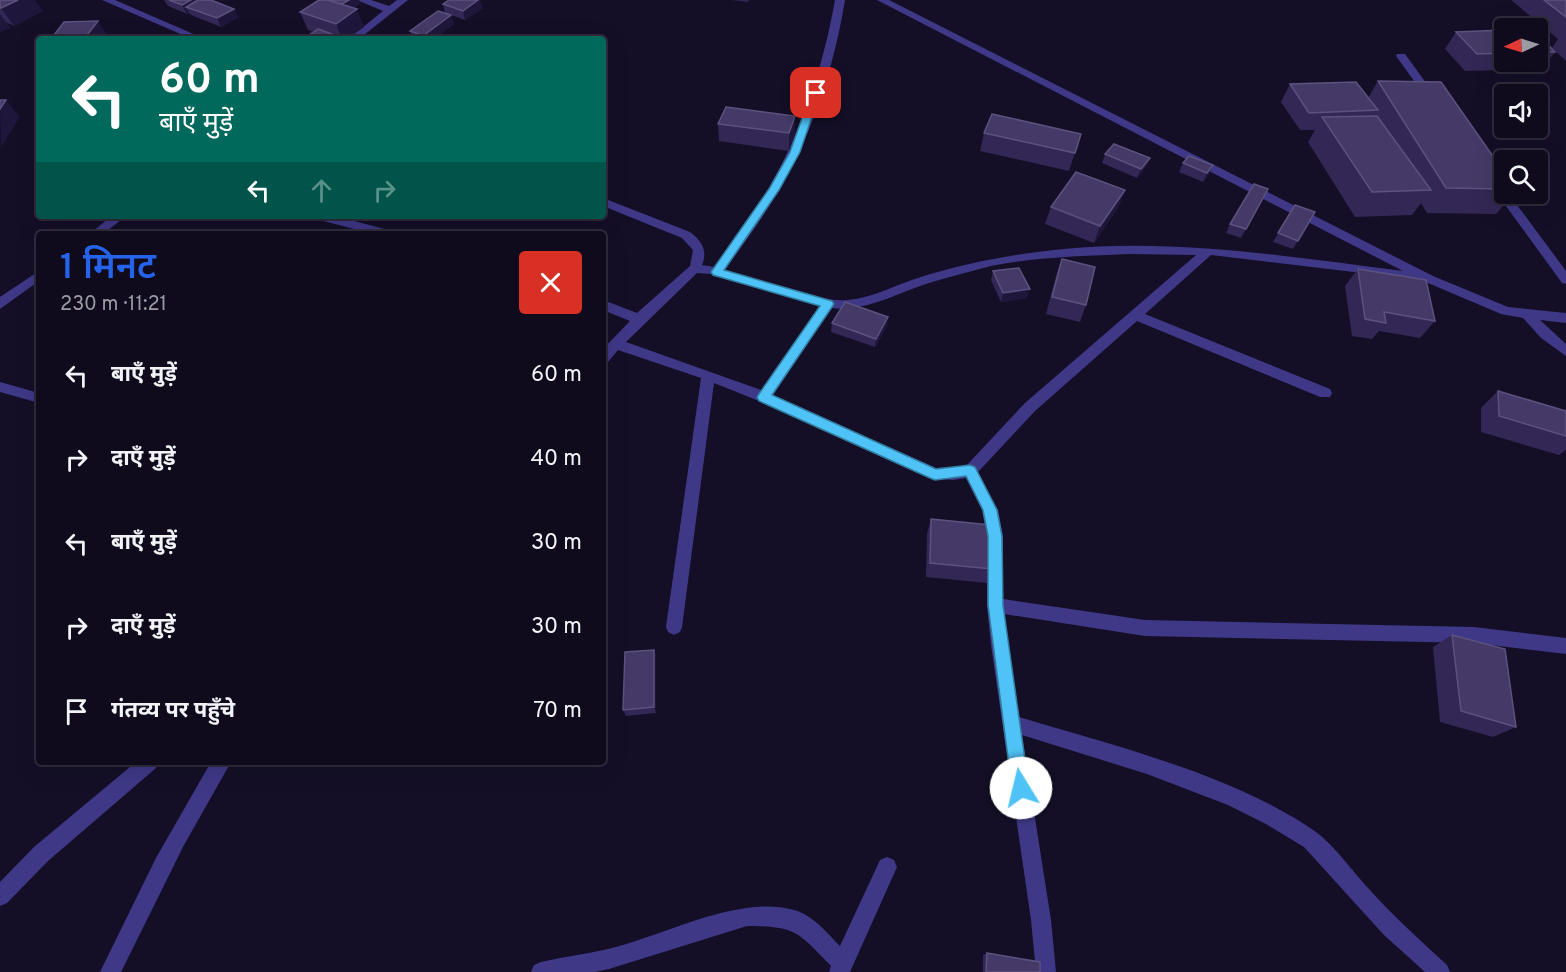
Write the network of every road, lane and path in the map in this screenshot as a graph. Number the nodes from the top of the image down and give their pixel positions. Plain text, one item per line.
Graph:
1 (106, 0) edge
2 (362, 0) edge
3 (403, 0) edge
4 (840, 0) edge
5 (882, 0) edge
6 (390, 10) junction
7 (193, 36) edge
8 (357, 36) edge
9 (1401, 56) dead end
10 (1442, 112) edge
11 (1490, 177) edge
12 (606, 203) edge
13 (116, 219) edge
14 (331, 219) edge
15 (99, 231) edge
16 (377, 231) edge
17 (1208, 251) junction
18 (694, 269) junction
19 (717, 272) junction
20 (36, 277) edge
21 (1429, 279) junction
22 (1566, 280) edge
23 (0, 304) edge
24 (828, 304) junction
25 (606, 306) edge
26 (1528, 315) junction
27 (1137, 316) junction
28 (1566, 318) edge
29 (639, 319) junction
30 (616, 344) junction
31 (1566, 351) edge
32 (606, 355) edge
33 (708, 375) junction
34 (0, 387) edge
35 (1326, 393) dead end
36 (36, 397) edge
37 (764, 397) junction
38 (970, 471) junction
39 (995, 605) junction
40 (674, 627) dead end
41 (1566, 646) edge
42 (1011, 723) junction
43 (146, 765) edge
44 (220, 765) edge
45 (887, 867) dead end
46 (0, 896) edge
47 (841, 967) edge
48 (110, 972) edge
49 (540, 972) edge
50 (1046, 972) edge
51 (1440, 972) edge

1 - 7 street
2 - 6 street
3 - 6 street
4 - 19 street
5 - 21 street
6 - 8 street
9 - 10 street
11 - 22 street
12 - 18 street
13 - 15 street
14 - 16 street
17 - 21 street
17 - 24 street
17 - 27 street
18 - 19 street
18 - 29 street
19 - 24 street
20 - 23 street
21 - 26 street
24 - 37 street
25 - 29 street
26 - 28 street
26 - 31 street
27 - 35 street
27 - 38 street
29 - 30 street
30 - 32 street
30 - 33 street
33 - 37 street
33 - 40 street
34 - 36 street
37 - 38 street
38 - 39 street
39 - 41 street
39 - 42 street
42 - 50 street
42 - 51 street
43 - 46 street
44 - 48 street
45 - 47 street
47 - 49 street

